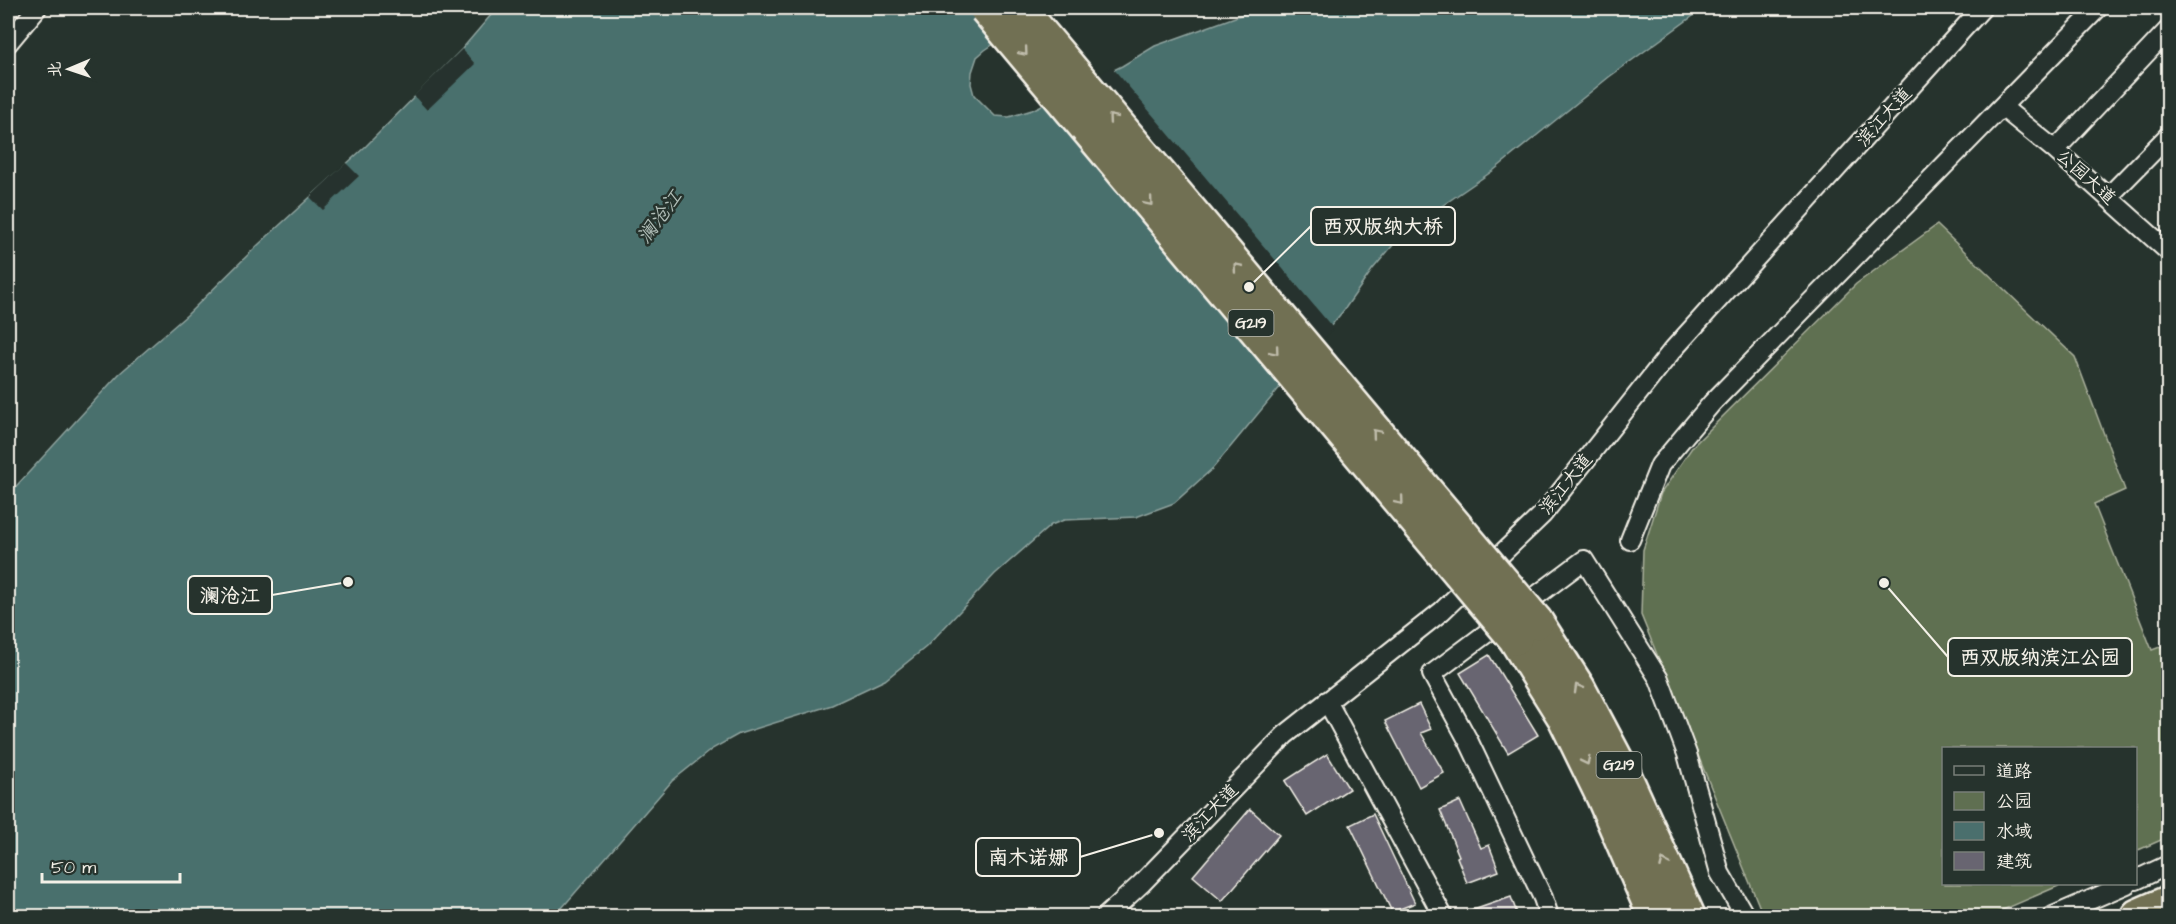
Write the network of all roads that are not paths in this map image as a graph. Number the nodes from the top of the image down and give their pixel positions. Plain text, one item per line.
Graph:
1 (37, 8) edge
2 (986, 8) edge
3 (1019, 8) edge
4 (1982, 8) edge
5 (2098, 8) edge
6 (2169, 30) edge
7 (8, 43) edge
8 (2002, 107) junction
9 (2169, 136) edge
10 (2055, 150) junction
11 (2108, 197) junction
12 (2169, 250) edge
13 (1630, 540) dead end
14 (1525, 630) junction
15 (1327, 701) junction
16 (2169, 865) edge
17 (2137, 879) edge
18 (2125, 885) edge
19 (2169, 903) edge
20 (1106, 916) edge
21 (1443, 916) edge
22 (1549, 916) edge
23 (1655, 916) edge
24 (1688, 916) edge
25 (1745, 916) edge
26 (2053, 916) edge
27 (2138, 916) edge

1 - 7 street
2 -> 14 highway, G219, bridge
14 -> 3 highway, G219, bridge
4 - 15 street, 滨江大道
5 - 8 street
6 - 10 street
8 - 10 street, 公园大道
8 - 13 street
9 - 11 street
10 - 11 street, 公园大道
11 - 12 street, 公园大道
14 -> 23 highway, G219
24 -> 14 highway, G219
15 - 20 street, 滨江大道
15 - 21 street
16 - 17 street
18 - 26 street
19 - 27 highway
22 - 25 street

